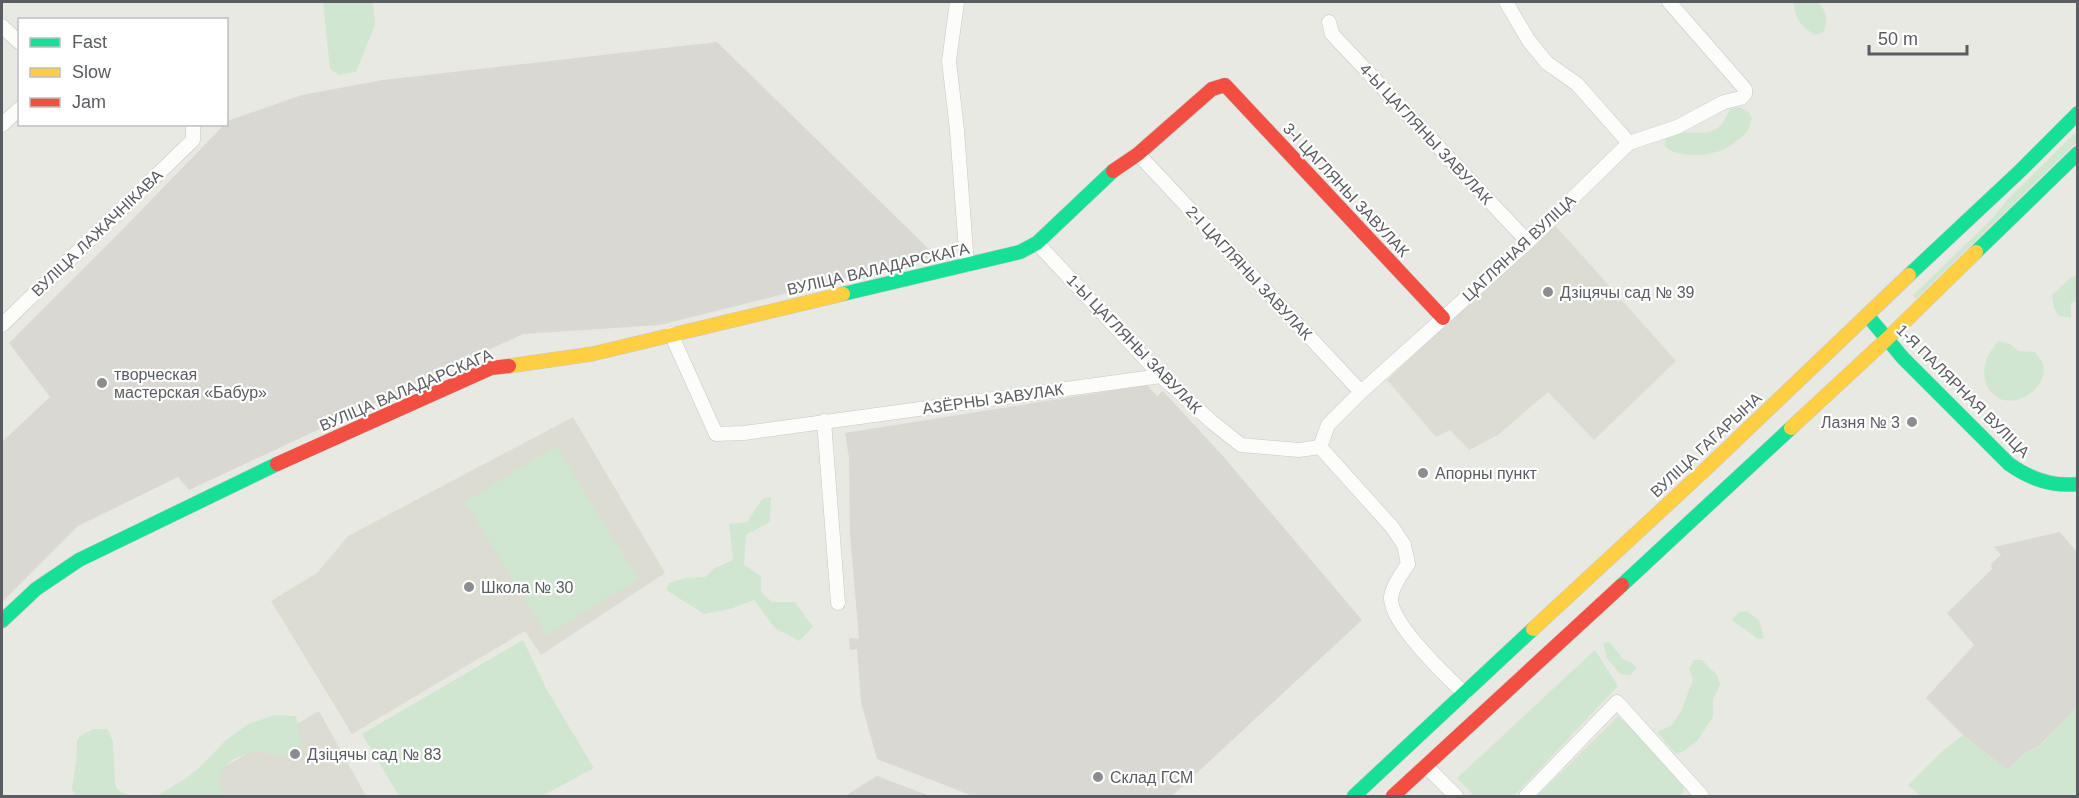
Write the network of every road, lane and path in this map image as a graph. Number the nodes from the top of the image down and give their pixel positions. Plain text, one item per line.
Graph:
1 (957, 2) edge
2 (1506, 2) edge
3 (1669, 2) edge
4 (1329, 22) dead end
5 (2, 26) edge
6 (18, 41) edge
7 (1225, 85) joint
8 (18, 110) edge
9 (2078, 114) edge
10 (2, 125) edge
11 (193, 126) edge
12 (1629, 143) junction
13 (2078, 153) edge
14 (1138, 154) junction
15 (1528, 242) junction
16 (1036, 243) junction
17 (967, 265) junction
18 (1867, 315) junction
19 (1443, 318) junction
20 (2, 325) edge
21 (671, 334) junction
22 (1887, 339) junction
23 (1161, 376) junction
24 (1360, 392) junction
25 (824, 421) junction
26 (1320, 447) junction
27 (2078, 484) edge
28 (1586, 580) junction
29 (1605, 601) junction
30 (838, 603) dead end
31 (2, 621) edge
32 (1465, 694) junction
33 (1426, 766) junction
34 (1354, 796) edge
35 (1393, 796) edge
36 (1456, 796) edge
37 (1526, 796) edge
38 (1701, 796) edge

1 - 17 street
2 - 12 street
3 - 12 street, ЦАГЛЯНАЯ ВУЛІЦА
4 - 15 street, 4-Ы ЦАГЛЯНЫ ЗАВУЛАК
5 - 6 street
7 - 14 street, ВУЛІЦА ВАЛАДАРСКАГА
7 - 19 street, 3-І ЦАГЛЯНЫ ЗАВУЛАК
8 - 10 street
9 - 18 street, ВУЛІЦА ГАГАРЫНА
11 - 20 street, ВУЛІЦА ЛАЖАЧНІКАВА
12 - 15 street, ЦАГЛЯНАЯ ВУЛІЦА
13 - 22 street
14 - 16 street, ВУЛІЦА ВАЛАДАРСКАГА
14 - 24 street, 2-І ЦАГЛЯНЫ ЗАВУЛАК
15 - 19 street, ЦАГЛЯНАЯ ВУЛІЦА
16 - 17 street, ВУЛІЦА ВАЛАДАРСКАГА
16 - 23 street, 1-Ы ЦАГЛЯНЫ ЗАВУЛАК
17 - 21 street, ВУЛІЦА ВАЛАДАРСКАГА
18 - 22 street, 1-Я ПАЛЯРНАЯ ВУЛІЦА
18 - 28 street, ВУЛІЦА ГАГАРЫНА
19 - 24 street, ЦАГЛЯНАЯ ВУЛІЦА
21 - 25 street, АЗЁРНЫ ЗАВУЛАК
21 - 31 street, ВУЛІЦА ВАЛАДАРСКАГА
22 - 27 street, 1-Я ПАЛЯРНАЯ ВУЛІЦА
22 - 29 street
23 - 25 street, АЗЁРНЫ ЗАВУЛАК
23 - 26 street, 1-Ы ЦАГЛЯНЫ ЗАВУЛАК
24 - 26 street, ЦАГЛЯНАЯ ВУЛІЦА
25 - 30 street
26 - 32 street
28 - 29 street
28 - 32 street, ВУЛІЦА ГАГАРЫНА
29 - 33 street
32 - 34 street, ВУЛІЦА ГАГАРЫНА
33 - 35 street
33 - 36 street
37 - 38 street

